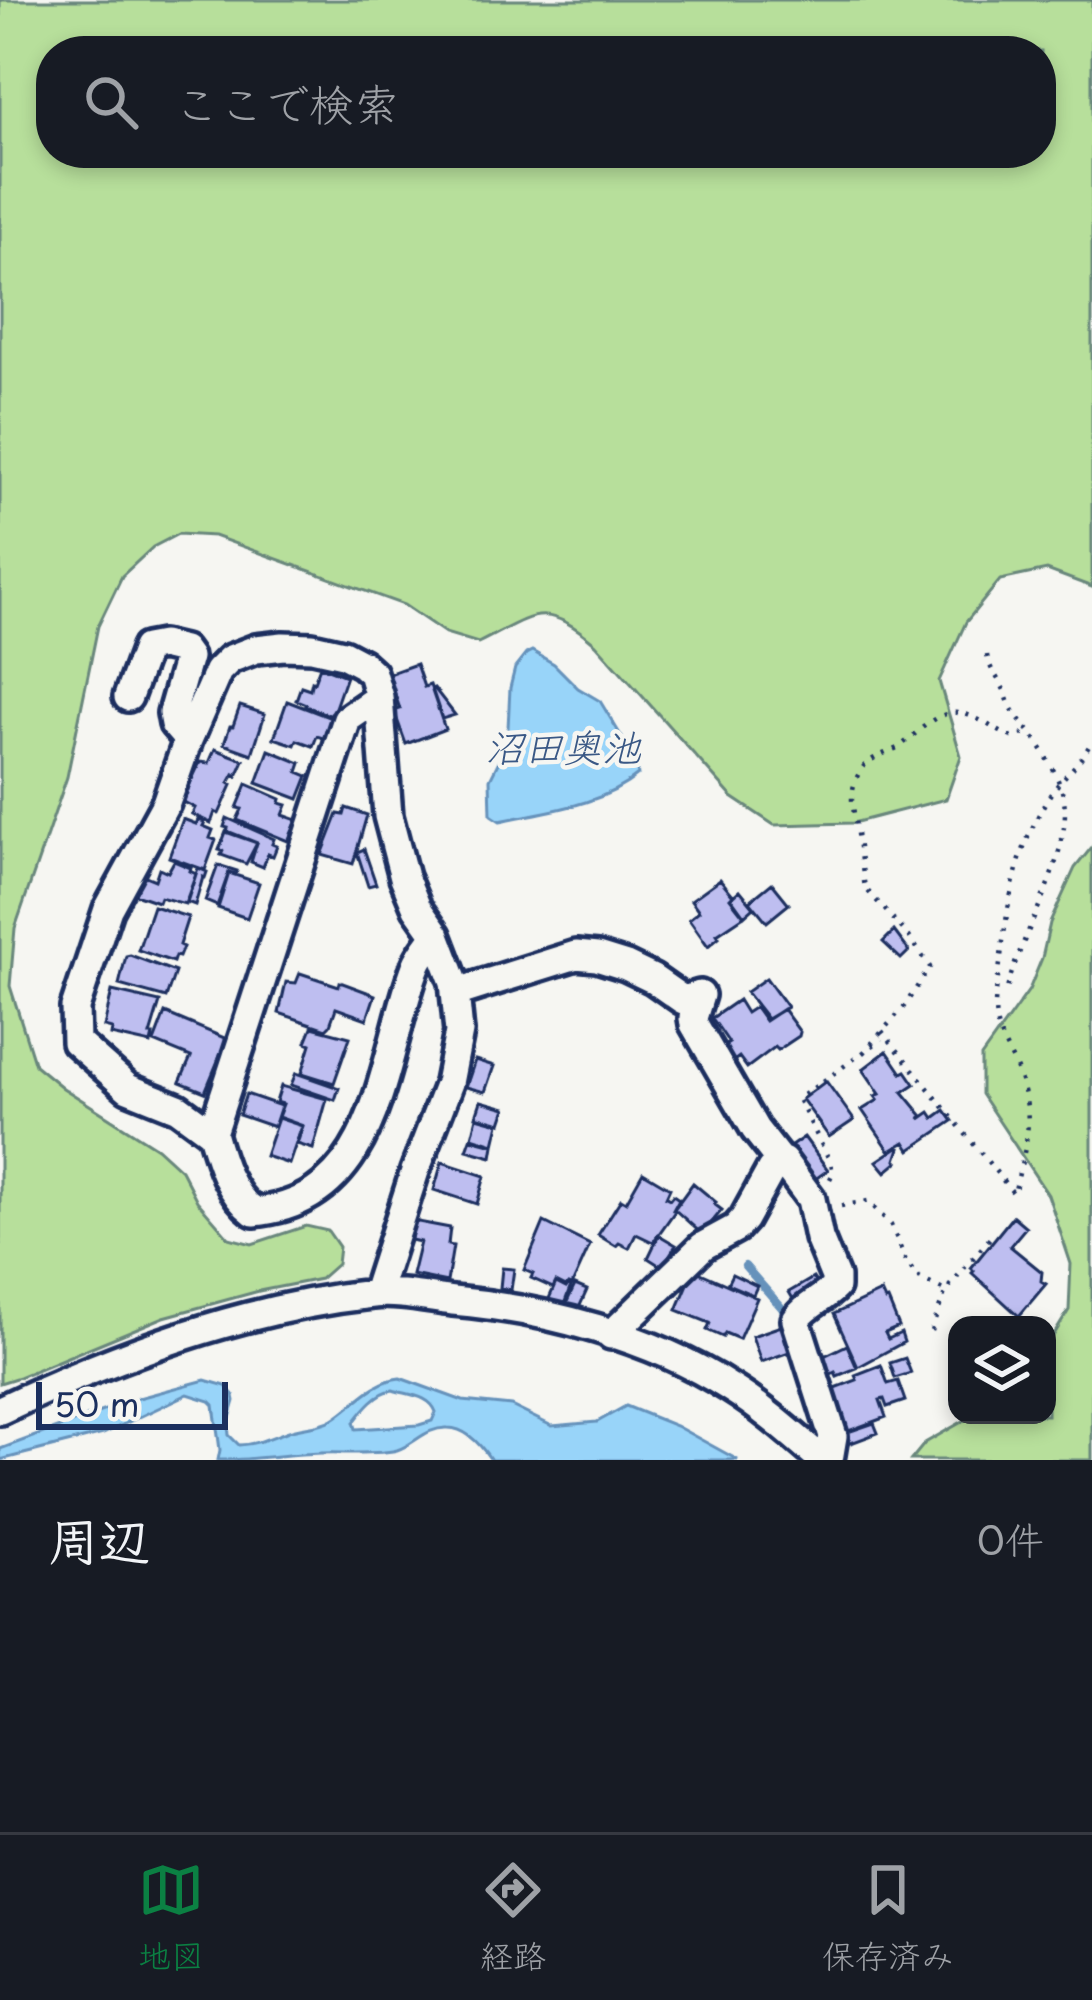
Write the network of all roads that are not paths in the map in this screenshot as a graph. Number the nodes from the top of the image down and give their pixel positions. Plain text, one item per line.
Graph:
1 (379, 697) junction
2 (128, 698) dead end
3 (188, 740) junction
4 (436, 935) junction
5 (455, 993) junction
6 (212, 1133) junction
7 (781, 1162) junction
8 (376, 1294) junction
9 (611, 1335) junction
10 (0, 1410) edge
11 (826, 1460) edge

1 - 3 street
1 - 4 street
1 - 6 street
2 - 3 street
3 - 6 street
4 - 5 street
4 - 6 street
5 - 7 street
5 - 8 street
7 - 9 street
7 - 11 street
8 - 9 street
8 - 10 street
9 - 11 street

